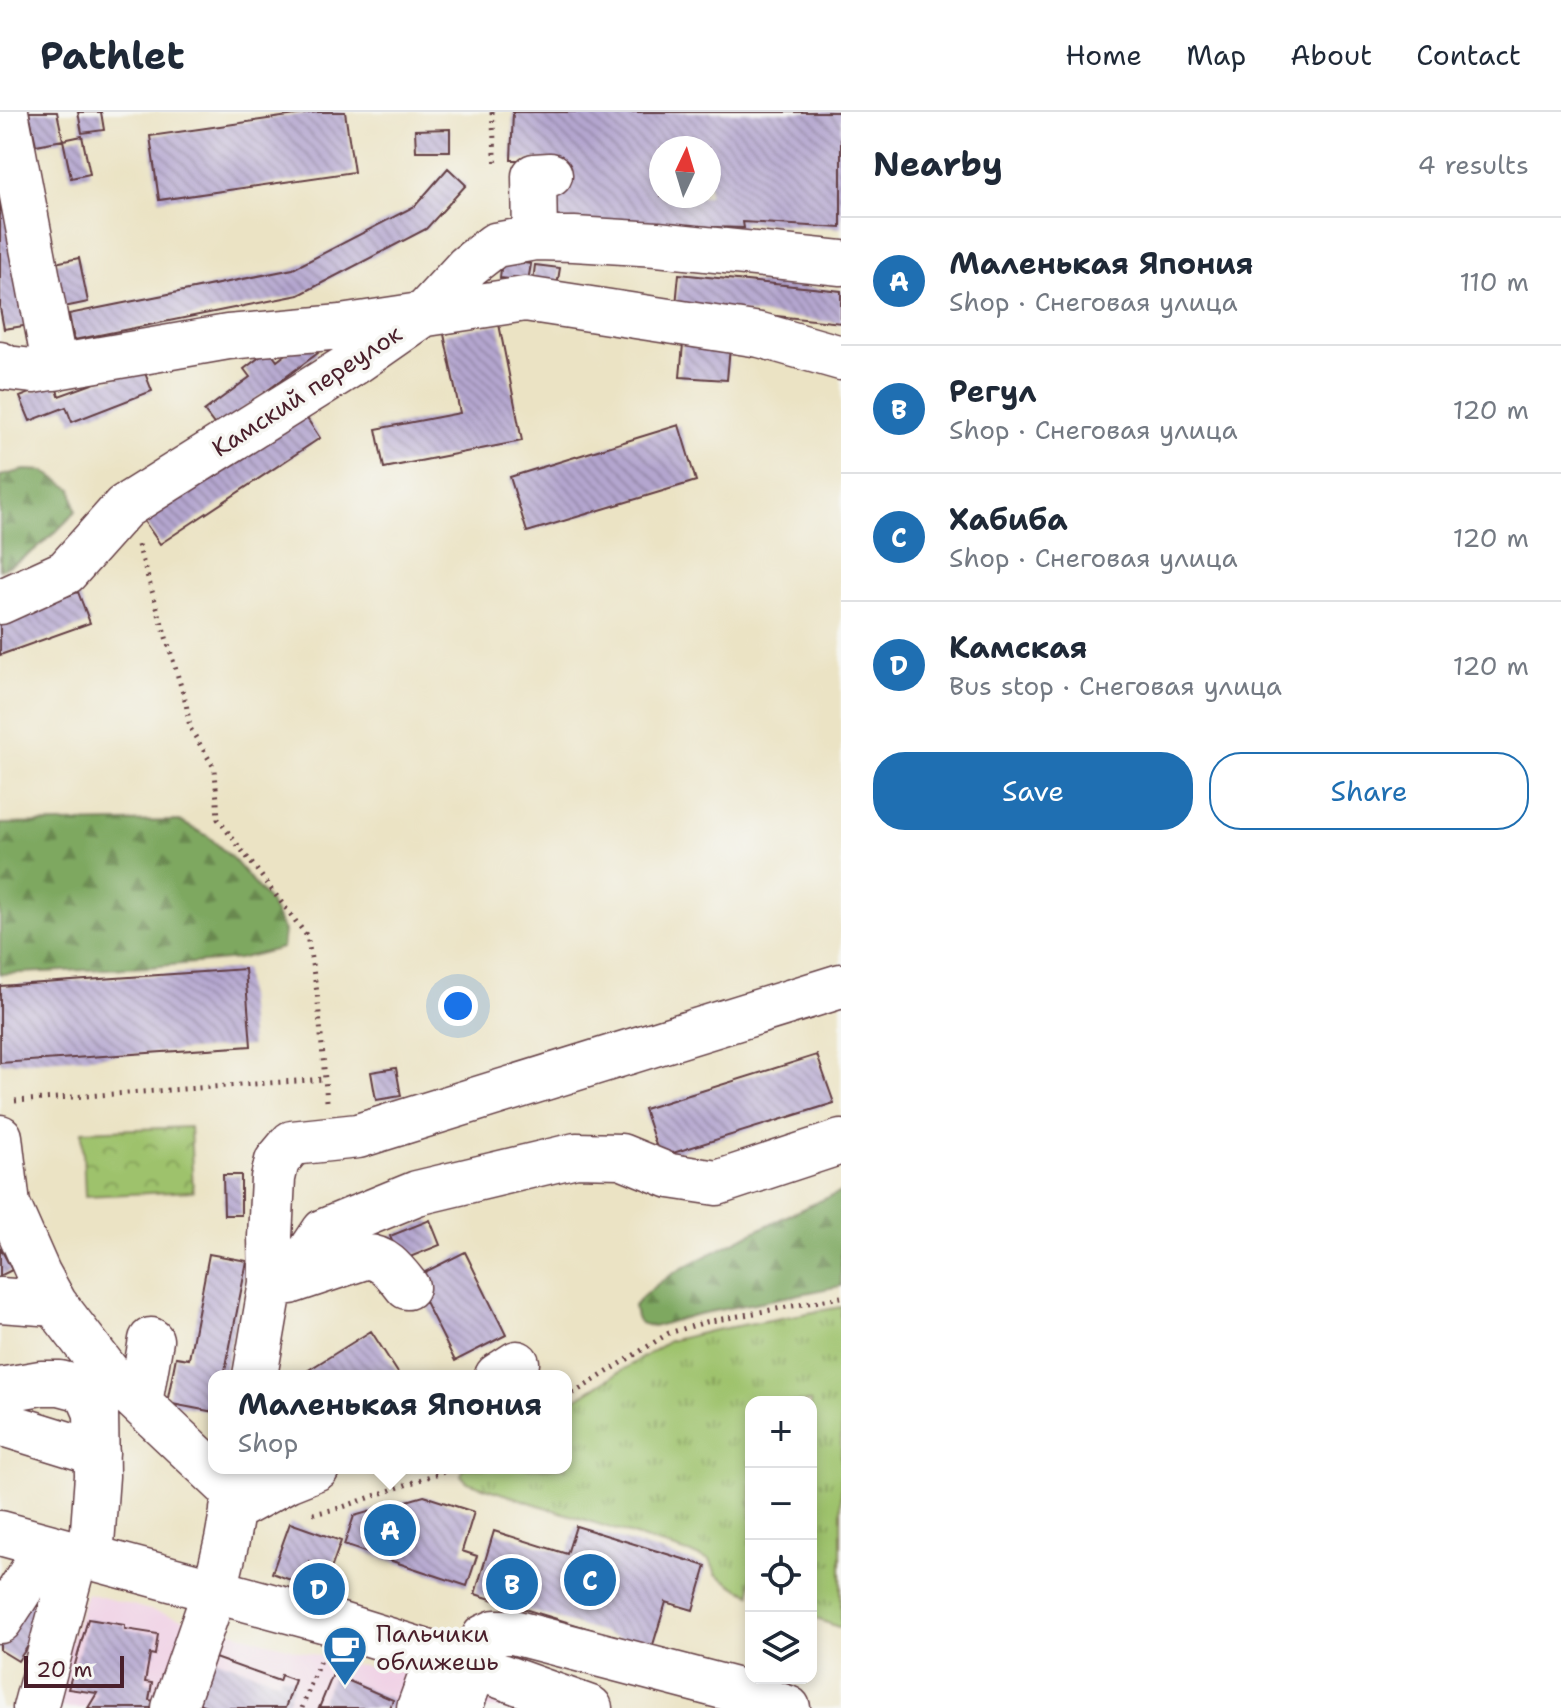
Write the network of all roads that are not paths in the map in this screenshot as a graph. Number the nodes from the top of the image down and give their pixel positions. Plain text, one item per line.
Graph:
1 (6, 112) edge
2 (550, 175) dead end
3 (535, 238) junction
4 (841, 263) edge
5 (423, 315) junction
6 (841, 358) edge
7 (2, 368) edge
8 (55, 368) junction
9 (0, 602) edge
10 (841, 986) edge
11 (0, 1137) edge
12 (841, 1142) edge
13 (4, 1202) edge
14 (281, 1283) junction
15 (407, 1287) dead end
16 (0, 1300) edge
17 (55, 1304) junction
18 (151, 1340) dead end
19 (257, 1370) edge
20 (0, 1390) edge
21 (140, 1403) junction
22 (0, 1423) edge
23 (97, 1453) junction
24 (208, 1465) edge
25 (218, 1474) edge
26 (302, 1474) edge
27 (236, 1490) edge
28 (0, 1533) edge
29 (70, 1552) junction
30 (215, 1590) junction
31 (0, 1621) edge
32 (457, 1662) junction
33 (732, 1699) edge
34 (35, 1708) edge
35 (174, 1708) edge
36 (419, 1708) edge
37 (460, 1708) edge
38 (590, 1708) edge
39 (788, 1708) edge

1 - 8 main road
2 - 3 main road
3 - 4 main road
3 - 5 main road
5 - 6 main road
5 - 8 main road, Камский переулок
5 - 9 main road, Камский переулок
7 - 8 main road, Камский переулок
10 - 14 main road
11 - 13 main road
12 - 14 main road
13 - 17 main road
14 - 15 main road
14 - 19 main road
16 - 17 main road
17 - 21 main road
18 - 21 main road
20 - 23 main road
21 - 24 main road
22 - 23 main road
23 - 29 main road
25 - 27 main road
26 - 27 main road
27 - 30 main road
28 - 29 main road
29 - 30 main road
29 - 31 main road
29 - 34 main road
30 - 32 main road
30 - 35 main road
32 - 33 main road
32 - 36 main road
32 - 37 main road
32 - 38 main road
33 - 39 main road

